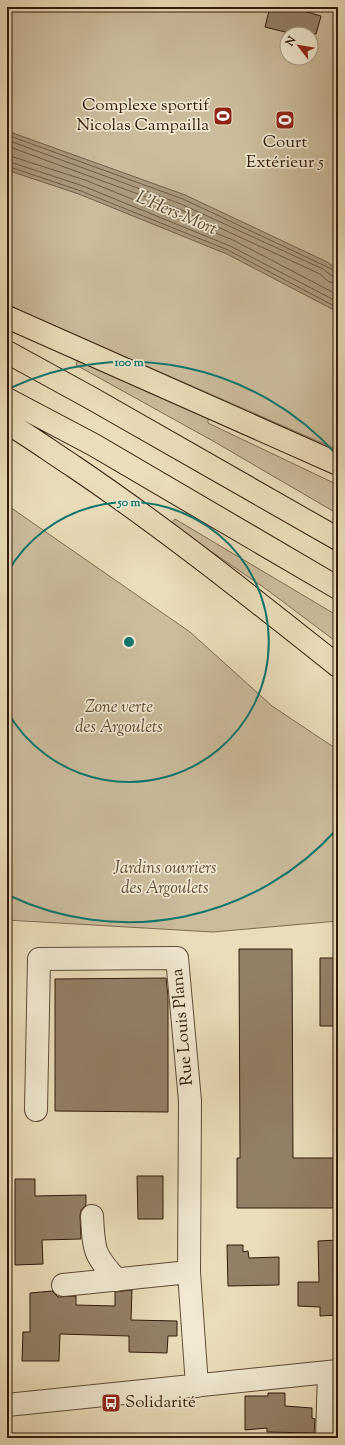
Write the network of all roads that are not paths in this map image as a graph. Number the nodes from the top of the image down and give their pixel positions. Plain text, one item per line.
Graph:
1 (7, 317) edge
2 (7, 352) edge
3 (7, 399) edge
4 (7, 423) edge
5 (338, 464) edge
6 (338, 539) edge
7 (338, 588) edge
8 (338, 666) edge
9 (36, 1110) dead end
10 (92, 1216) dead end
11 (189, 1272) junction
12 (117, 1280) junction
13 (62, 1285) dead end
14 (333, 1372) edge
15 (197, 1386) junction
16 (7, 1405) edge
17 (327, 1438) edge

1 - 5 highway
2 - 6 highway
3 - 7 highway
4 - 8 highway
9 - 11 street, Rue Louis Plana
10 - 12 street
11 - 12 street
11 - 15 street, Rue Louis Plana
12 - 13 street
14 - 15 street
14 - 17 street
15 - 16 street

